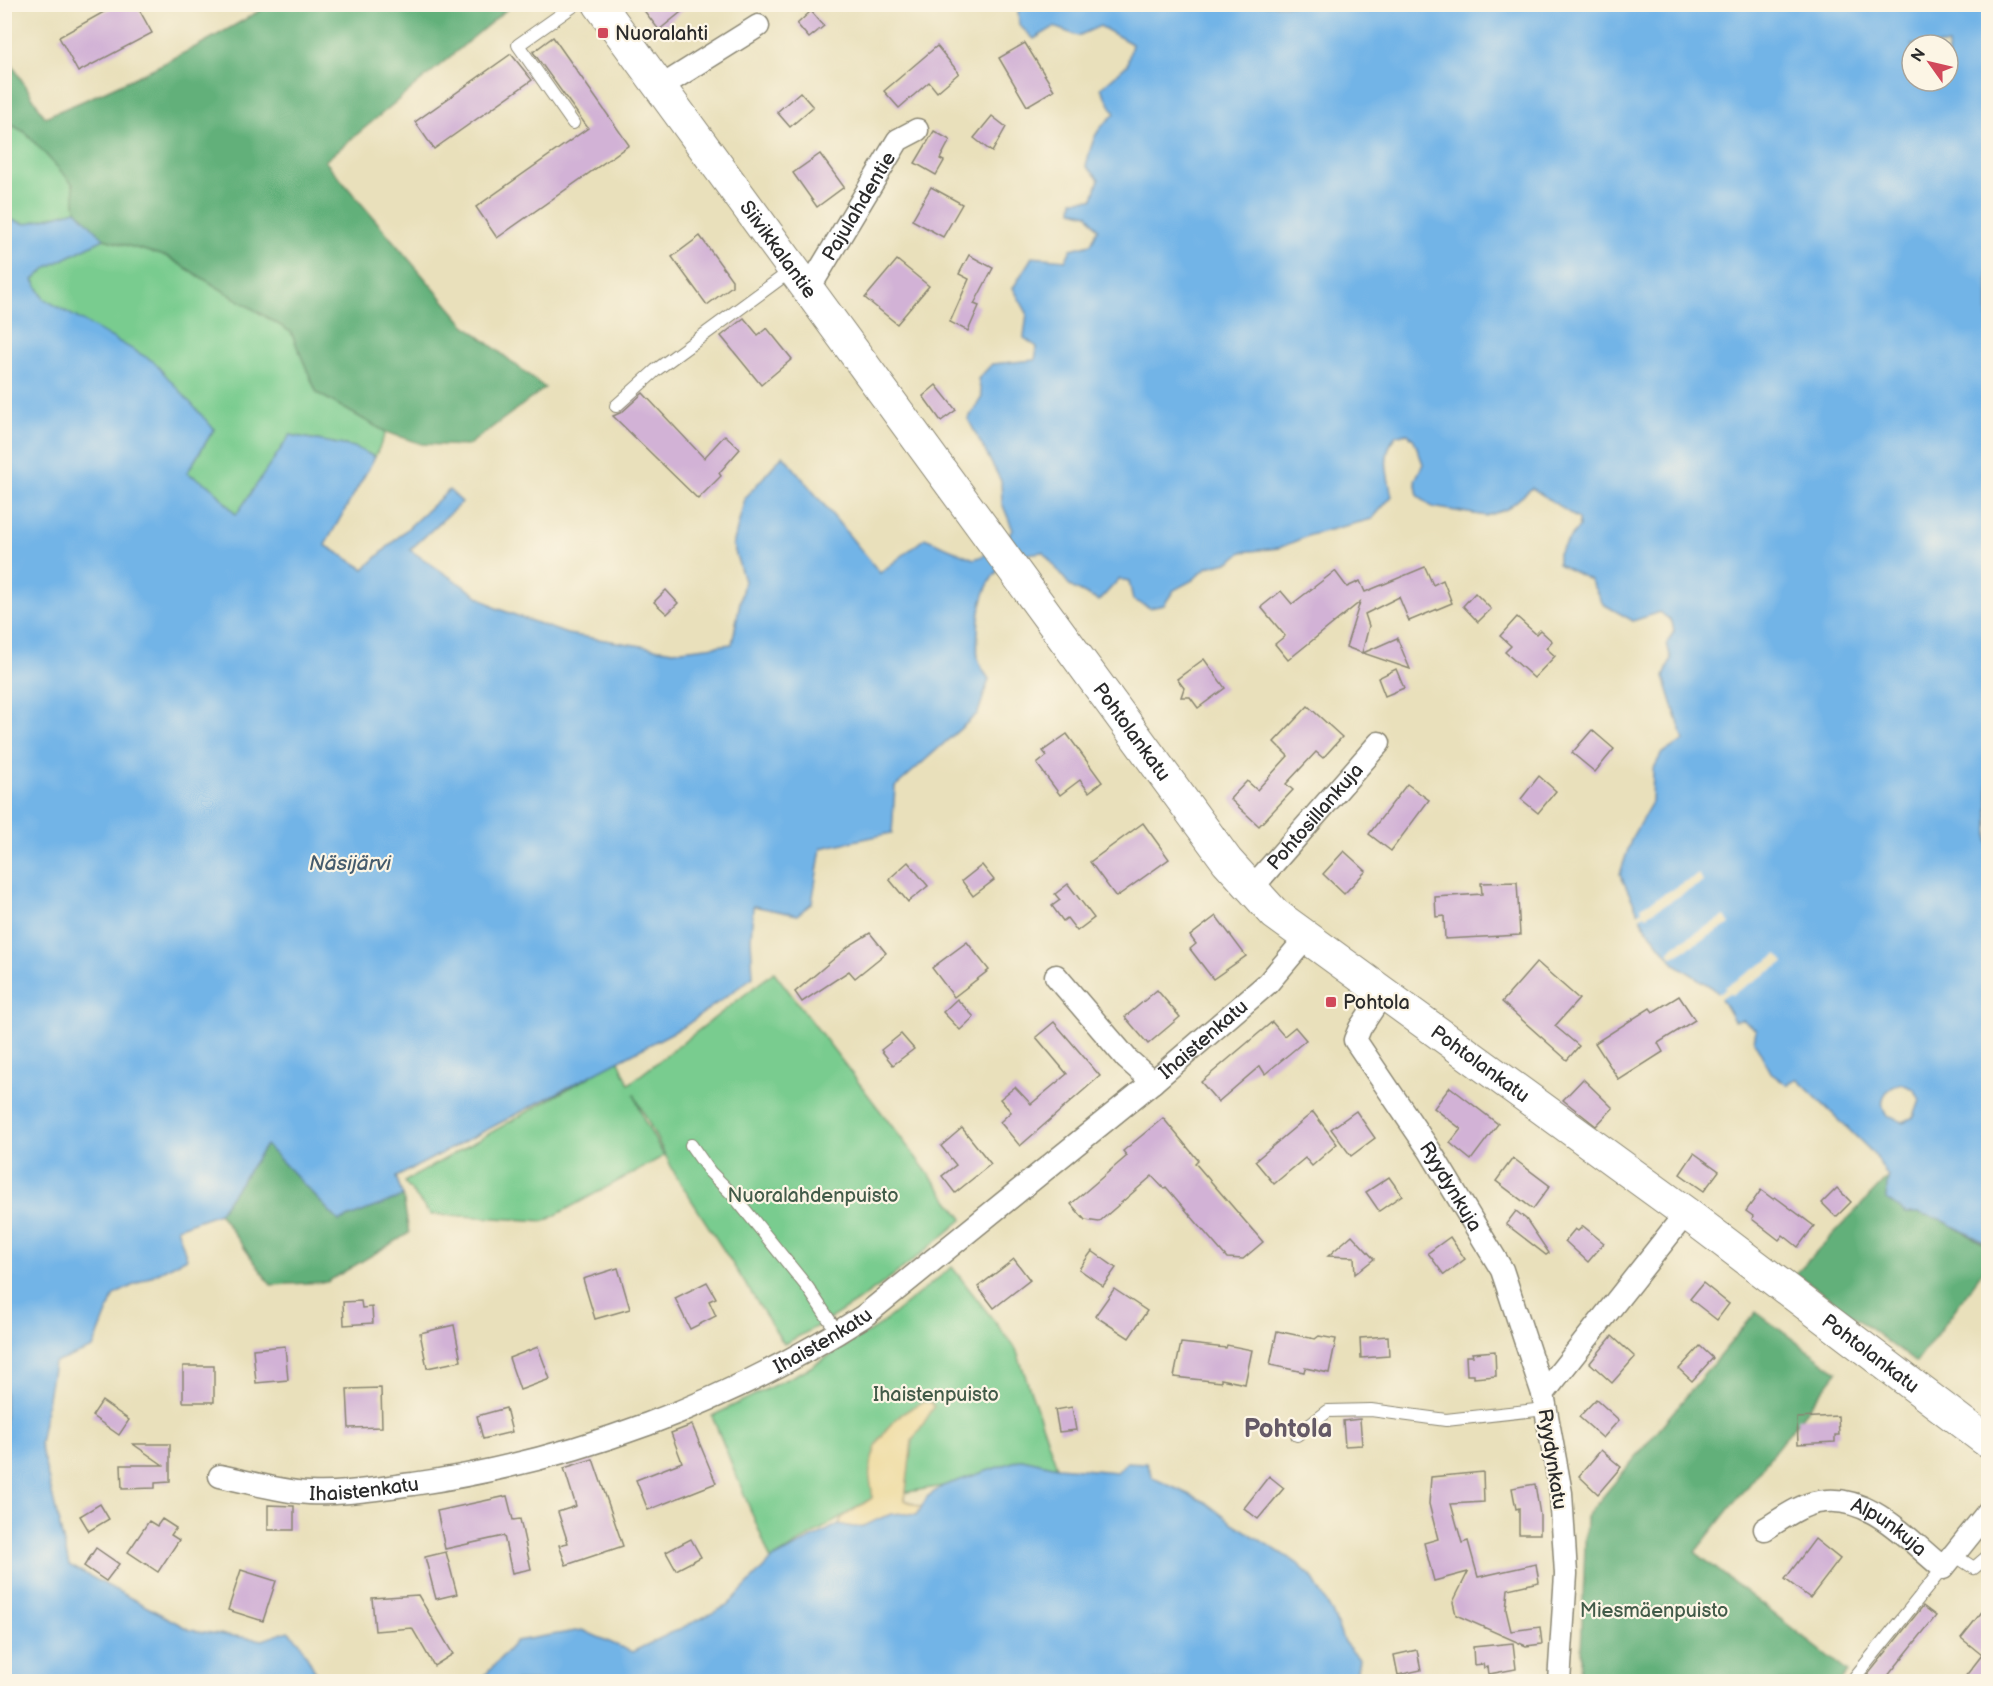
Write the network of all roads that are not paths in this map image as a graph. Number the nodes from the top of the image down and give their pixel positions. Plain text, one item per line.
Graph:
1 (576, 4) edge
2 (599, 4) edge
3 (758, 26) dead end
4 (659, 88) junction
5 (573, 123) dead end
6 (916, 130) dead end
7 (800, 280) junction
8 (616, 406) dead end
9 (959, 496) joint
10 (1379, 743) dead end
11 (1250, 890) junction
12 (1306, 938) junction
13 (1056, 976) dead end
14 (1383, 993) junction
15 (1152, 1082) junction
16 (691, 1145) dead end
17 (1686, 1214) junction
18 (838, 1333) junction
19 (1544, 1401) junction
20 (1297, 1435) dead end
21 (1989, 1442) edge
22 (220, 1476) dead end
23 (1989, 1512) edge
24 (1764, 1529) dead end
25 (1989, 1556) edge
26 (1948, 1562) junction
27 (1559, 1682) edge
28 (1851, 1682) edge

1 - 5 lane
2 - 4 main road, Siivikkalantie
3 - 4 street
4 - 7 main road, Siivikkalantie
6 - 7 street, Pajulahdentie
7 - 8 lane
7 - 9 main road, Siivikkalantie
9 - 11 main road, Pohtolankatu
10 - 11 street, Pohtosillankuja
11 - 12 main road, Pohtolankatu
12 - 14 main road, Pohtolankatu
12 - 15 street, Ihaistenkatu
13 - 15 street
14 - 17 main road, Pohtolankatu
14 - 19 street, Ryydynkuja
15 - 18 street, Ihaistenkatu
16 - 18 lane
17 - 19 street, Ryydynkatu
17 - 21 main road, Pohtolankatu
18 - 22 street, Ihaistenkatu
19 - 20 lane
19 - 27 street, Ryydynkatu
23 - 26 street, Alpunkuja
24 - 26 street, Alpunkuja
25 - 26 lane
26 - 28 lane

